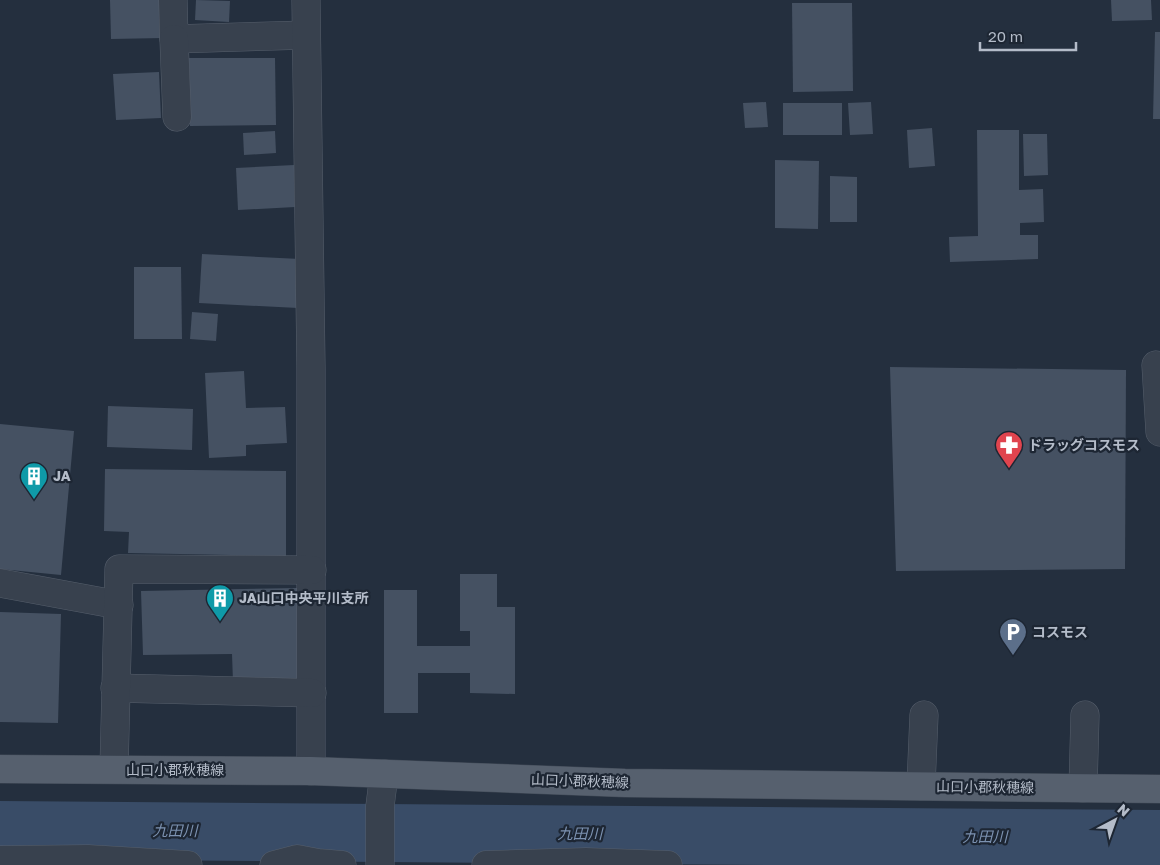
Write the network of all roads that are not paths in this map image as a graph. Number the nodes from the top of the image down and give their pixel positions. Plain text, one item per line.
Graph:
1 (172, 0) edge
2 (306, 0) edge
3 (306, 35) junction
4 (174, 39) junction
5 (177, 117) dead end
6 (1156, 364) dead end
7 (1160, 432) edge
8 (312, 570) junction
9 (0, 583) edge
10 (119, 605) junction
11 (115, 688) junction
12 (312, 693) junction
13 (924, 715) dead end
14 (1085, 715) dead end
15 (0, 769) edge
16 (114, 769) junction
17 (311, 771) junction
18 (384, 774) junction
19 (921, 786) junction
20 (1083, 788) junction
21 (1160, 788) edge
22 (0, 860) edge
23 (286, 862) edge
24 (380, 862) edge
25 (188, 865) edge
26 (342, 865) edge
27 (486, 865) edge
28 (668, 865) edge

1 - 4 street
2 - 3 street
3 - 4 street
3 - 8 street
4 - 5 street
6 - 7 street
8 - 10 street
8 - 12 street
9 - 10 street
10 - 11 street
11 - 12 street
11 - 16 street
12 - 17 street
13 - 19 street
14 - 20 street
15 - 16 main road, 山口小郡秋穂線
16 - 17 main road, 山口小郡秋穂線
17 - 18 main road, 山口小郡秋穂線
18 - 19 main road, 山口小郡秋穂線
18 - 24 street
19 - 20 main road, 山口小郡秋穂線
20 - 21 main road, 山口小郡秋穂線
22 - 25 street
23 - 26 street
27 - 28 street

